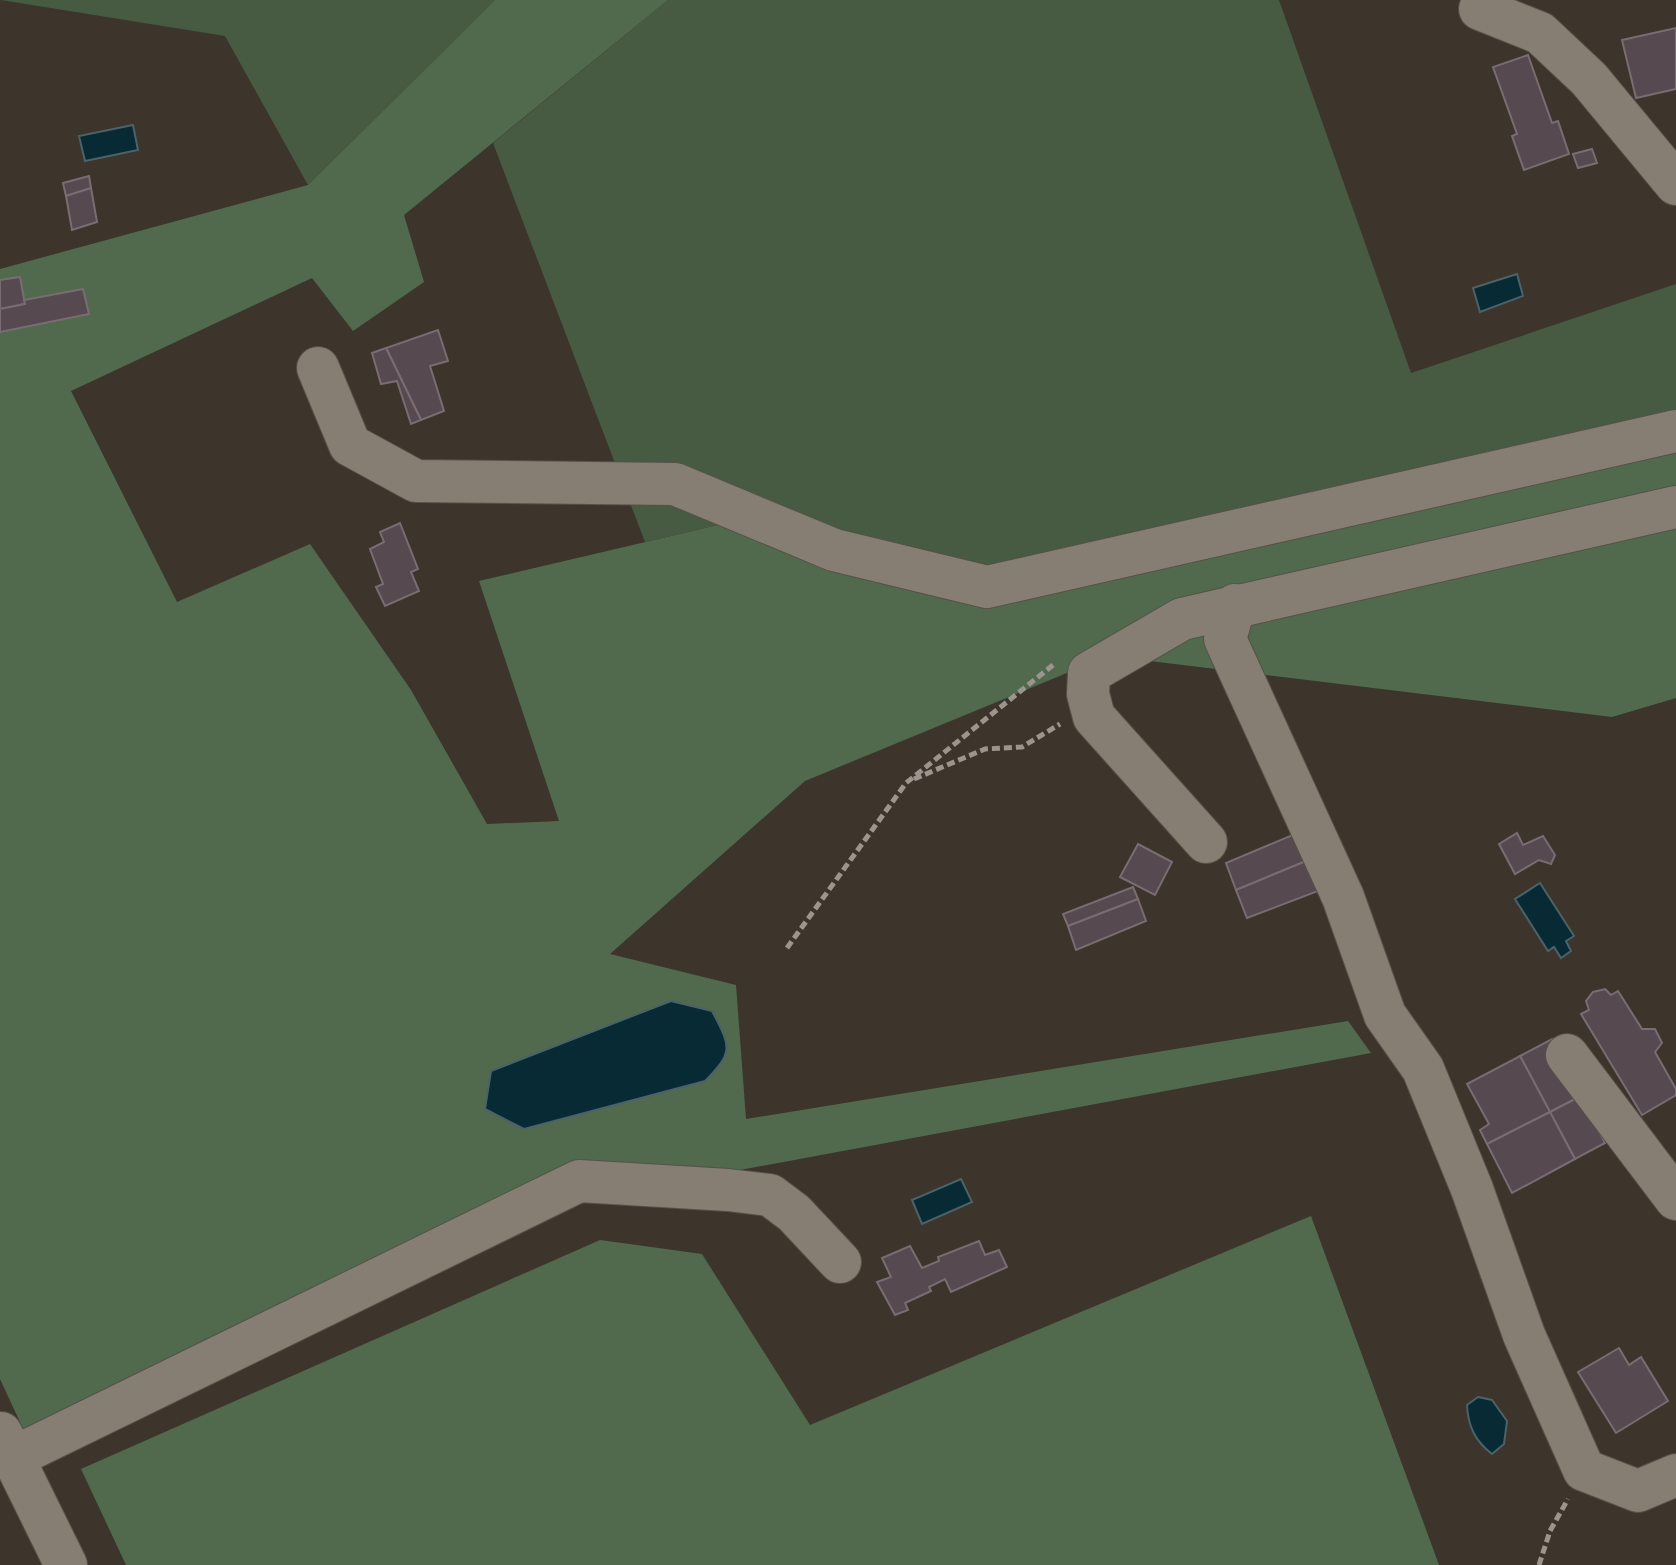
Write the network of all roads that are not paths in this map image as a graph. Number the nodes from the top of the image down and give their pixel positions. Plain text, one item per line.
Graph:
1 (1480, 9) dead end
2 (1676, 184) edge
3 (318, 368) dead end
4 (1676, 431) edge
5 (1676, 507) edge
6 (1235, 605) junction
7 (1206, 842) dead end
8 (1567, 1055) dead end
9 (1676, 1199) edge
10 (840, 1262) dead end
11 (6, 1445) edge
12 (1676, 1475) edge
13 (66, 1565) edge

1 - 2 street
3 - 4 street
5 - 6 street
6 - 7 street
6 - 12 street
8 - 9 street
10 - 11 street
11 - 13 street

